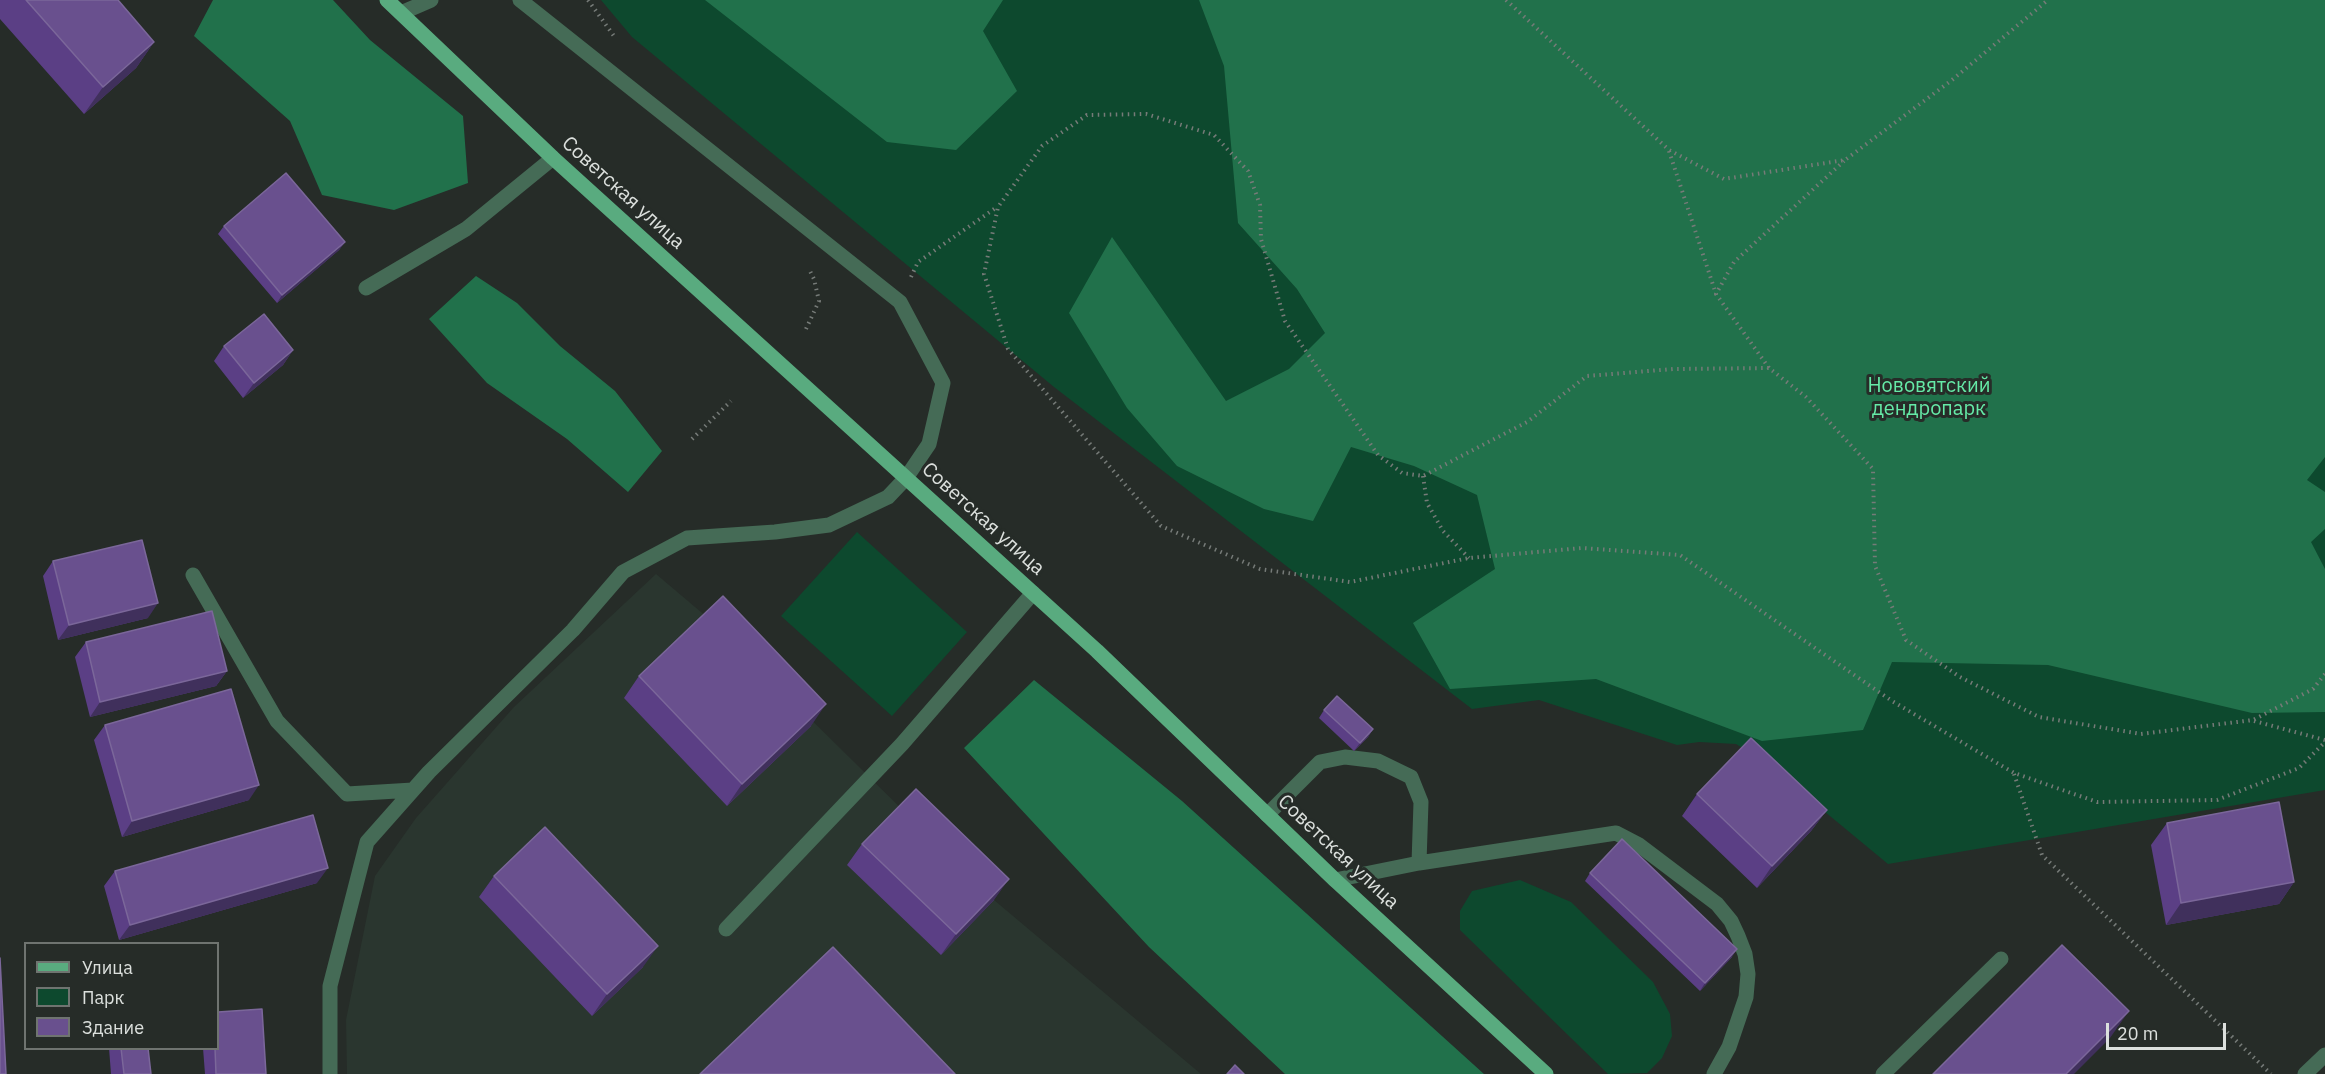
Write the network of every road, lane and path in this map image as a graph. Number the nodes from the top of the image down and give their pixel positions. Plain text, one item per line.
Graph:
1 (387, 0) edge
2 (431, 0) edge
3 (520, 0) edge
4 (1506, 0) edge
5 (2048, 0) edge
6 (401, 13) junction
7 (1669, 150) junction
8 (553, 158) junction
9 (1845, 160) junction
10 (998, 207) junction
11 (366, 288) dead end
12 (1716, 294) junction
13 (900, 302) junction
14 (1769, 368) junction
15 (731, 401) dead end
16 (692, 439) dead end
17 (1423, 476) junction
18 (906, 478) junction
19 (1469, 558) junction
20 (193, 575) dead end
21 (1033, 593) junction
22 (2325, 674) edge
23 (2253, 720) junction
24 (2325, 741) edge
25 (2014, 773) junction
26 (413, 790) junction
27 (1267, 814) junction
28 (1419, 863) junction
29 (1335, 880) junction
30 (726, 929) dead end
31 (2001, 959) dead end
32 (2325, 1055) edge
33 (330, 1074) edge
34 (1546, 1074) edge
35 (1714, 1074) edge
36 (1883, 1074) edge
37 (2271, 1074) edge
38 (2305, 1074) edge

1 - 6 main road, Советская улица
2 - 6 street
3 - 13 street
4 - 7 path
5 - 9 path
6 - 8 main road, Советская улица
7 - 9 path
7 - 12 path
8 - 11 street
8 - 18 main road, Советская улица
9 - 12 path
10 - 13 path
10 - 17 path
10 - 19 path
12 - 14 path
13 - 18 street
14 - 17 path
14 - 23 path
15 - 16 path
17 - 19 path
18 - 21 main road, Советская улица
18 - 26 street
19 - 25 path
20 - 26 street
21 - 27 main road, Советская улица
21 - 30 street
22 - 23 path
23 - 24 path
24 - 25 path
25 - 37 path
26 - 33 street
27 - 28 street
27 - 29 main road, Советская улица
28 - 29 street
28 - 35 street
29 - 34 main road, Советская улица
31 - 36 street
32 - 38 street

